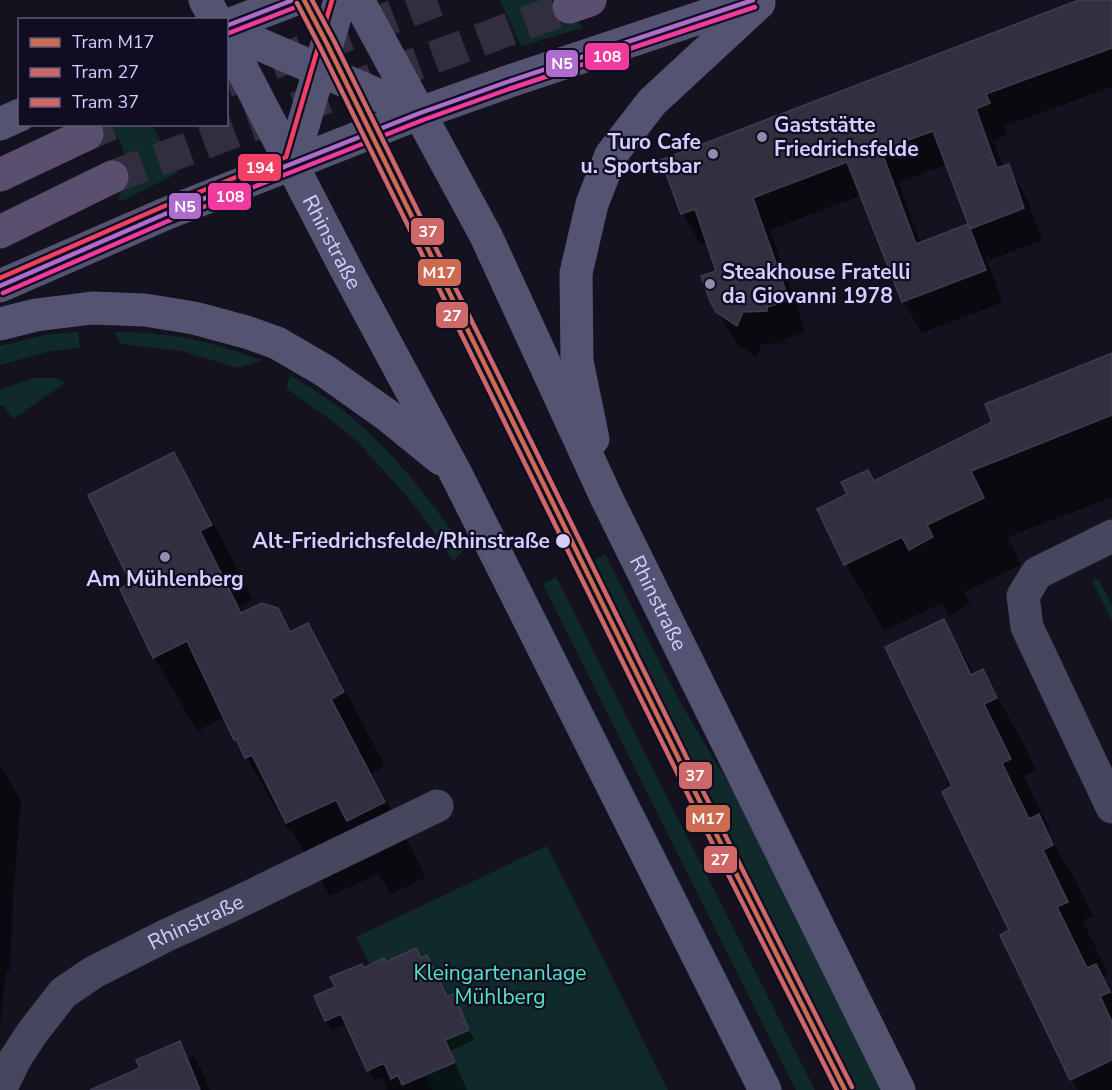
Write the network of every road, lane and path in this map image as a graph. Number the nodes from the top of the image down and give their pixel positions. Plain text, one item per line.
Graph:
1 (205, 0) edge
2 (293, 0) edge
3 (340, 0) edge
4 (358, 0) edge
5 (753, 0) edge
6 (762, 0) edge
7 (215, 18) edge
8 (228, 27) edge
9 (228, 29) edge
10 (228, 42) edge
11 (320, 70) junction
12 (420, 113) junction
13 (18, 116) edge
14 (0, 124) edge
15 (87, 134) tunnel mouth
16 (292, 163) junction
17 (0, 175) edge
18 (111, 177) tunnel mouth
19 (0, 232) edge
20 (0, 286) edge
21 (0, 324) edge
22 (454, 470) junction
23 (607, 499) junction
24 (1112, 536) edge
25 (437, 806) dead end
26 (1112, 807) edge
27 (0, 1090) edge
28 (765, 1090) edge
29 (899, 1090) edge

1 - 7 main road
2 - 8 main road
3 - 11 main road
4 - 12 main road, Rhinstraße
5 - 12 main road
6 - 23 main road
9 - 11 main road
10 - 16 main road, Rhinstraße
11 - 12 main road
11 - 16 main road
12 - 16 main road
12 - 23 main road, Rhinstraße
13 - 14 main road
15 - 17 main road
16 - 20 main road
16 - 22 main road, Rhinstraße
18 - 19 main road
21 - 22 main road
22 - 28 main road, Rhinstraße
23 - 29 main road, Rhinstraße
24 - 26 street
25 - 27 street, Rhinstraße

